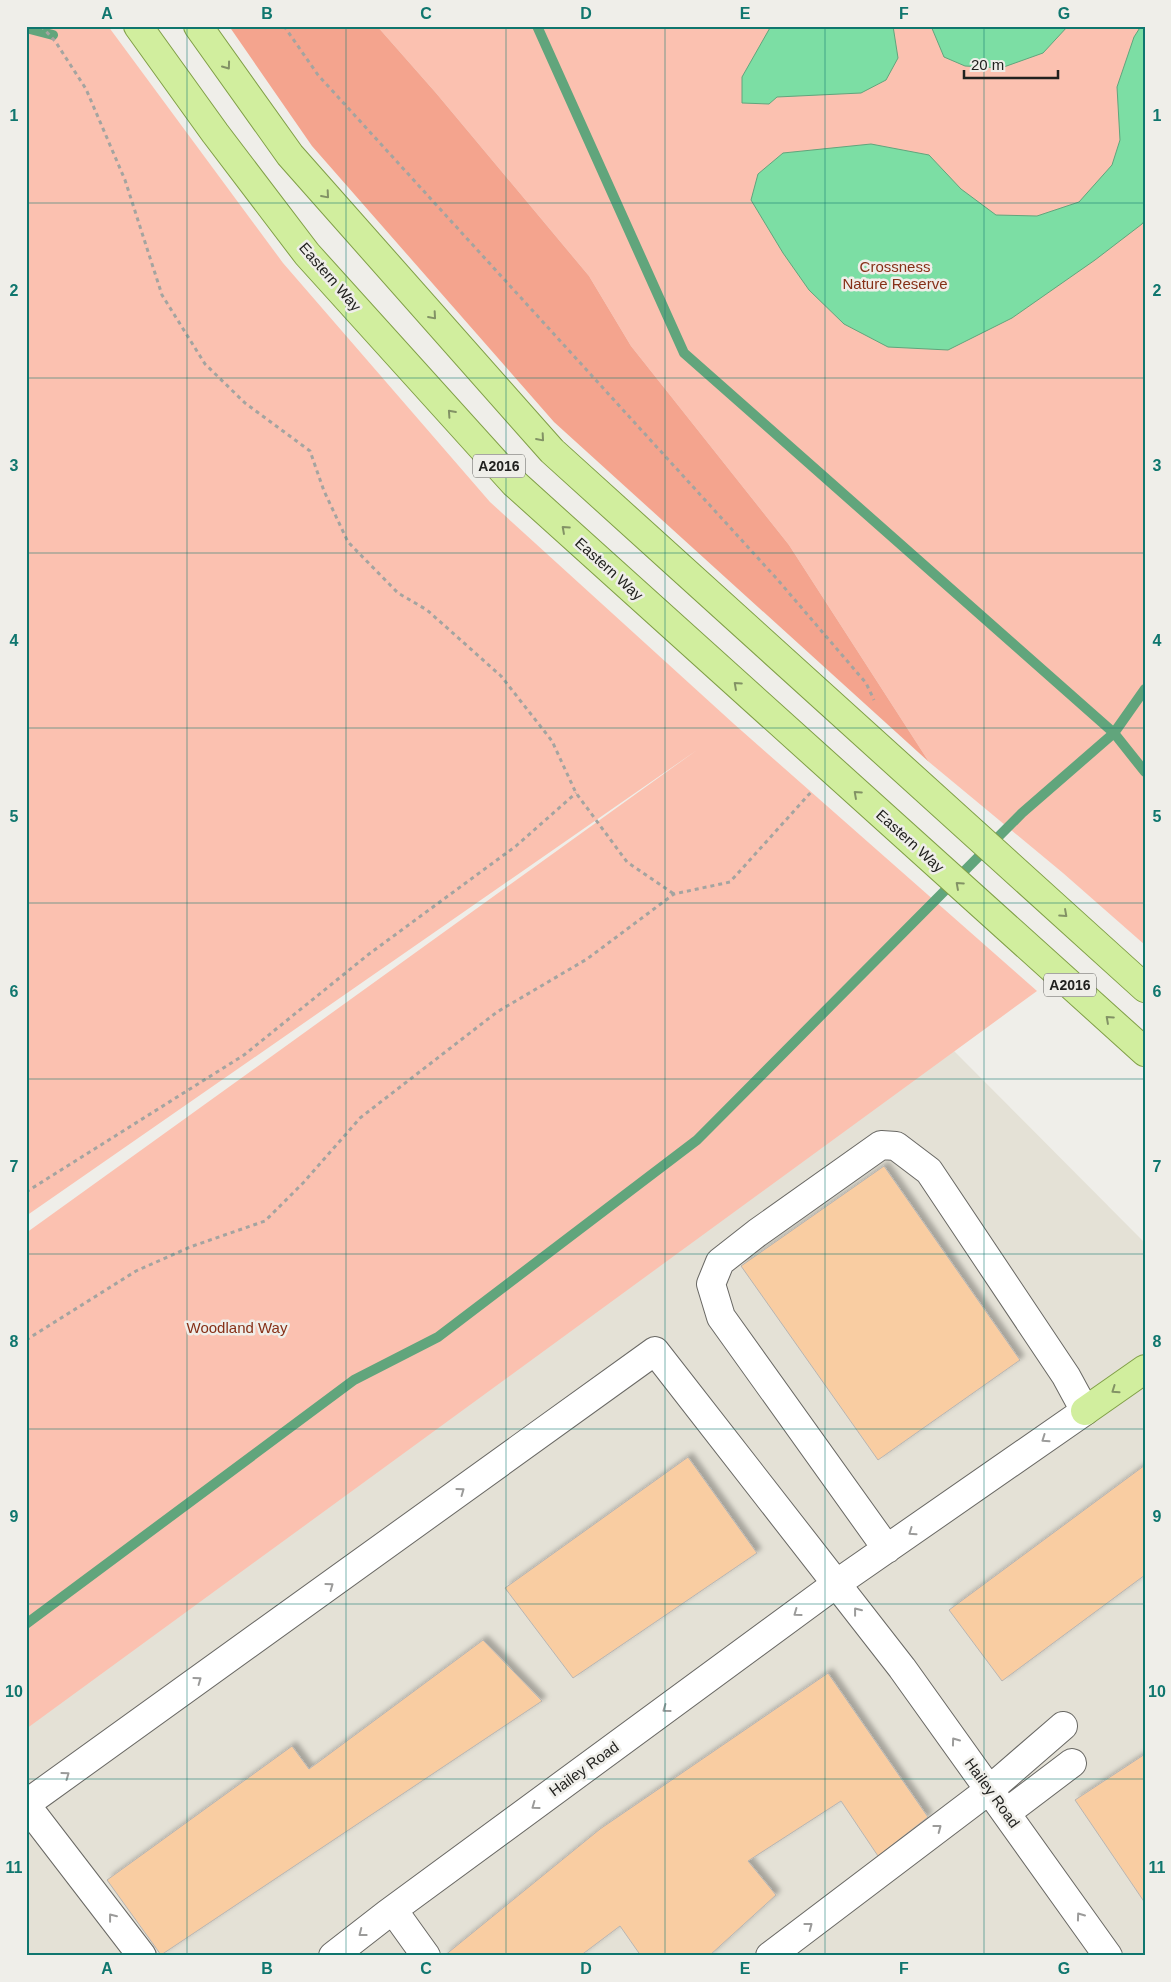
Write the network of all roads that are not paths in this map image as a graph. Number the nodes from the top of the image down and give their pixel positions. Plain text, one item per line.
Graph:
1 (138, 26) edge
2 (198, 26) edge
3 (1145, 988) edge
4 (1145, 1052) edge
5 (1145, 1369) edge
6 (1085, 1411) junction
7 (887, 1549) junction
8 (836, 1584) junction
9 (1063, 1726) dead end
10 (1072, 1763) dead end
11 (989, 1790) junction
12 (26, 1805) edge
13 (1006, 1813) junction
14 (393, 1910) junction
15 (142, 1956) edge
16 (333, 1956) edge
17 (426, 1956) edge
18 (770, 1956) edge
19 (1108, 1956) edge

4 -> 1 main road, Eastern Way / A2016
2 -> 3 main road, A2016
5 -> 6 main road
6 -> 7 street, Hailey Road
6 - 7 street
7 - 8 street, Hailey Road
11 -> 8 street, Hailey Road
12 -> 8 street
8 -> 14 street, Hailey Road
9 - 11 street
10 - 13 street
11 - 13 street, Hailey Road
18 -> 11 street
15 -> 12 street
19 -> 13 street, Hailey Road
14 -> 16 street, Hailey Road
14 - 17 street

